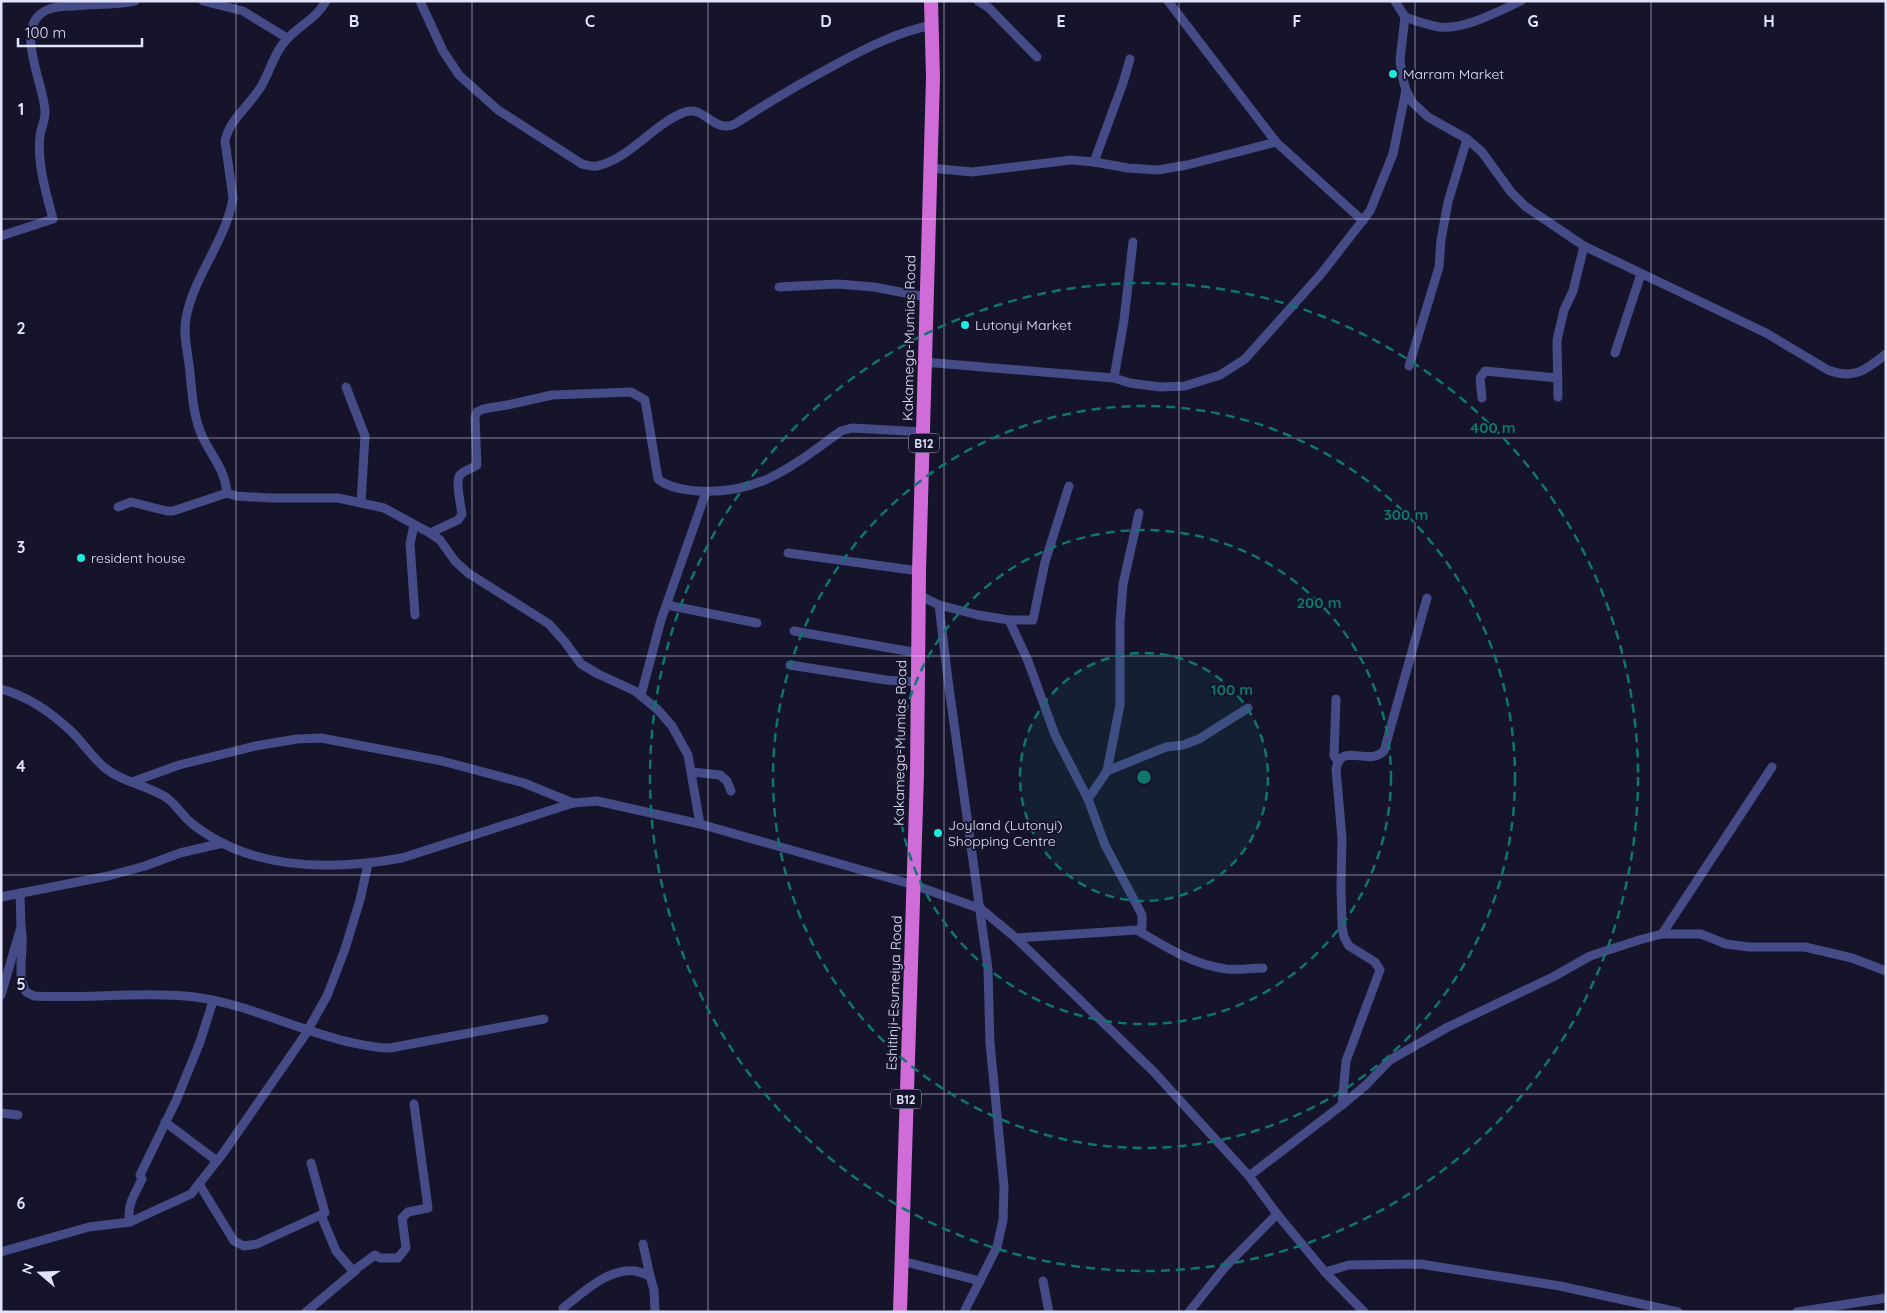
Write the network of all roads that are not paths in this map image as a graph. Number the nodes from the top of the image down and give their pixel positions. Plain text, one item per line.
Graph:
1 (135, 1) edge
2 (203, 1) edge
3 (326, 1) edge
4 (420, 1) edge
5 (931, 1) edge
6 (978, 1) edge
7 (1168, 1) edge
8 (1395, 1) edge
9 (1521, 1) edge
10 (1405, 18) junction
11 (932, 25) junction
12 (287, 38) junction
13 (1037, 57) dead end
14 (1130, 59) dead end
15 (1406, 90) junction
16 (1467, 138) junction
17 (1276, 142) junction
18 (1094, 162) junction
19 (930, 168) junction
20 (1363, 221) junction
21 (1, 236) edge
22 (1133, 242) dead end
23 (1584, 246) junction
24 (1641, 274) junction
25 (779, 287) dead end
26 (926, 297) junction
27 (1615, 353) dead end
28 (1886, 354) edge
29 (924, 362) junction
30 (1409, 366) dead end
31 (1114, 378) junction
32 (1558, 378) junction
33 (346, 387) dead end
34 (1558, 397) dead end
35 (1482, 398) dead end
36 (924, 432) junction
37 (1069, 486) dead end
38 (706, 492) junction
39 (228, 493) junction
40 (361, 503) junction
41 (118, 507) dead end
42 (1139, 513) dead end
43 (414, 525) junction
44 (430, 533) junction
45 (788, 553) dead end
46 (919, 571) junction
47 (919, 595) junction
48 (1427, 598) dead end
49 (667, 605) junction
50 (939, 605) junction
51 (415, 615) dead end
52 (1009, 620) junction
53 (757, 623) dead end
54 (794, 631) dead end
55 (918, 653) junction
56 (790, 665) dead end
57 (918, 682) junction
58 (1, 688) edge
59 (641, 695) junction
60 (1336, 699) dead end
61 (1248, 708) dead end
62 (1338, 761) junction
63 (1772, 767) dead end
64 (1107, 771) junction
65 (692, 772) junction
66 (132, 782) junction
67 (731, 791) dead end
68 (1088, 799) junction
69 (573, 803) junction
70 (700, 824) junction
71 (223, 843) junction
72 (368, 864) junction
73 (914, 885) junction
74 (20, 893) junction
75 (1, 897) edge
76 (981, 909) junction
77 (20, 927) junction
78 (1137, 930) junction
79 (1662, 934) junction
80 (1016, 938) junction
81 (1263, 968) dead end
82 (1886, 971) edge
83 (1, 995) edge
84 (213, 1001) junction
85 (544, 1019) dead end
86 (308, 1030) junction
87 (414, 1104) dead end
88 (1342, 1105) junction
89 (1, 1112) edge
90 (18, 1115) dead end
91 (165, 1122) junction
92 (217, 1161) junction
93 (311, 1163) dead end
94 (1249, 1176) junction
95 (199, 1184) junction
96 (1277, 1214) junction
97 (321, 1216) junction
98 (130, 1222) junction
99 (643, 1244) dead end
100 (1, 1252) edge
101 (902, 1261) junction
102 (356, 1270) junction
103 (1325, 1272) junction
104 (650, 1276) junction
105 (980, 1281) junction
106 (1043, 1281) dead end
107 (1886, 1298) edge
108 (563, 1308) dead end
109 (306, 1312) edge
110 (655, 1312) edge
111 (900, 1312) edge
112 (964, 1312) edge
113 (1049, 1312) edge
114 (1189, 1312) edge
115 (1364, 1312) edge
116 (1678, 1312) edge
117 (1797, 1312) edge

1 - 21 street
2 - 12 street
3 - 12 street
4 - 11 street
5 - 11 highway, Kakamega-Mumias Road / B12
6 - 13 street
7 - 17 street
8 - 10 street
9 - 10 street
10 - 15 street
11 - 19 highway, Kakamega-Mumias Road / B12
12 - 39 street
14 - 18 street
15 - 16 street
15 - 20 street
16 - 23 street
16 - 30 street
17 - 18 street
17 - 20 street
18 - 19 street
19 - 26 highway, Kakamega-Mumias Road / B12
20 - 31 street
22 - 31 street
23 - 24 street
23 - 32 street
24 - 27 street
24 - 28 street
25 - 26 street
26 - 29 highway, Kakamega-Mumias Road / B12
29 - 31 street
29 - 36 highway, Kakamega-Mumias Road / B12
32 - 34 street
32 - 35 street
33 - 40 street
36 - 38 street
36 - 46 highway, Kakamega-Mumias Road / B12
37 - 52 street
38 - 44 street
38 - 49 street
39 - 40 street
39 - 41 street
40 - 43 street
42 - 64 street
43 - 44 street
43 - 51 street
44 - 59 street
45 - 46 street
46 - 47 highway, Kakamega-Mumias Road / B12
47 - 50 street
47 - 55 highway, Kakamega-Mumias Road / B12
48 - 62 street
49 - 53 street
49 - 59 street
50 - 52 street
50 - 76 street
52 - 68 street
54 - 55 street
55 - 57 highway, Kakamega-Mumias Road / B12
56 - 57 street
57 - 73 highway, Kakamega-Mumias Road / B12
58 - 66 street
59 - 65 street
60 - 62 street
61 - 64 street
62 - 88 street
63 - 79 street
64 - 68 street
65 - 67 street
65 - 70 street
66 - 69 street
66 - 71 street
68 - 78 street
69 - 70 street
69 - 72 street
70 - 73 street
71 - 72 street
71 - 74 street
72 - 86 street
73 - 76 street
73 - 101 highway, Eshitinji-Esumeiya Road / B12
74 - 75 street
74 - 77 street
76 - 80 street
76 - 105 street
77 - 83 street
77 - 84 street
78 - 80 street
78 - 81 street
79 - 82 street
79 - 88 street
80 - 94 street
84 - 86 street
84 - 91 street
85 - 86 street
86 - 92 street
87 - 102 street
88 - 94 street
89 - 90 street
91 - 92 street
91 - 98 street
92 - 95 street
93 - 97 street
94 - 96 street
95 - 97 street
95 - 98 street
96 - 103 street
96 - 114 street
97 - 102 street
98 - 100 street
99 - 104 street
101 - 105 street
101 - 111 highway, Eshitinji-Esumeiya Road / B12
102 - 109 street
103 - 115 street
103 - 116 street
104 - 108 street
104 - 110 street
105 - 112 street
106 - 113 street
107 - 117 street

